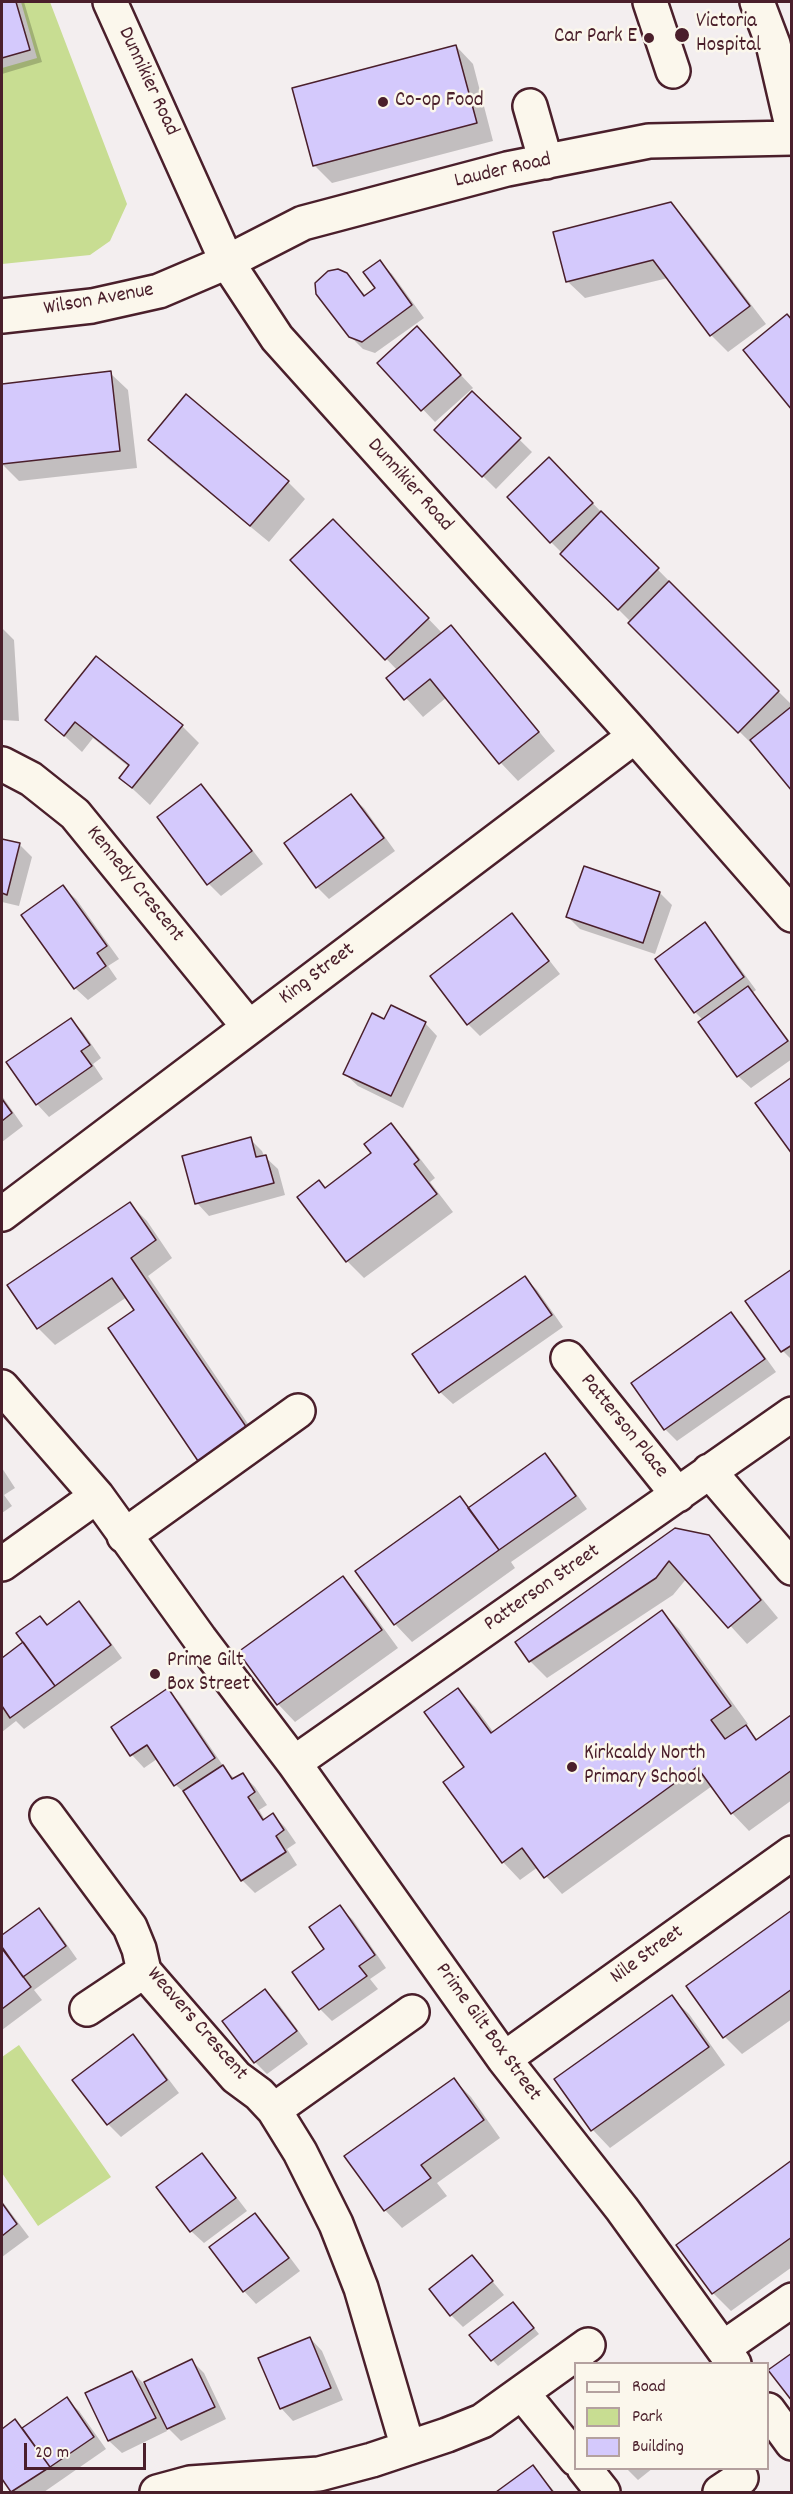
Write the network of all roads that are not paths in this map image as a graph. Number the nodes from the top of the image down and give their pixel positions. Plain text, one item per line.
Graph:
1 (110, 2) edge
2 (650, 2) edge
3 (757, 2) edge
4 (673, 71) dead end
5 (530, 106) dead end
6 (792, 126) edge
7 (792, 138) edge
8 (546, 162) junction
9 (227, 262) junction
10 (2, 316) edge
11 (635, 736) junction
12 (2, 764) edge
13 (792, 915) edge
14 (248, 1026) junction
15 (2, 1214) edge
16 (568, 1358) dead end
17 (2, 1387) edge
18 (298, 1411) dead end
19 (792, 1414) edge
20 (710, 1471) junction
21 (678, 1495) junction
22 (97, 1496) junction
23 (124, 1536) junction
24 (2, 1563) edge
25 (792, 1568) edge
26 (294, 1763) junction
27 (47, 1815) dead end
28 (792, 1853) edge
29 (144, 1971) junction
30 (87, 2009) dead end
31 (412, 2012) dead end
32 (504, 2059) junction
33 (273, 2110) junction
34 (792, 2300) edge
35 (588, 2345) dead end
36 (729, 2356) edge
37 (522, 2393) junction
38 (769, 2411) edge
39 (792, 2443) edge
40 (408, 2448) junction
41 (574, 2456) edge
42 (585, 2470) edge
43 (157, 2493) edge
44 (603, 2493) edge

1 - 9 street, Dunnikier Road
2 - 4 street
3 - 6 street
5 - 8 street
7 - 8 street, Lauder Road
8 - 9 street, Lauder Road
9 - 10 street, Wilson Avenue
9 - 11 street, Dunnikier Road
11 - 13 street, Dunnikier Road
11 - 14 street, King Street
12 - 14 street, Kennedy Crescent
14 - 15 street, King Street
16 - 21 street, Patterson Place
17 - 22 street, Prime Gilt Box Street
18 - 23 street
19 - 20 street, Patterson Street
20 - 21 street, Patterson Street
20 - 25 street
21 - 26 street, Patterson Street
22 - 23 street, Prime Gilt Box Street
22 - 24 street
23 - 26 street, Prime Gilt Box Street
26 - 32 street, Prime Gilt Box Street
27 - 29 street, Weavers Crescent
28 - 32 street, Nile Street
29 - 30 street
29 - 33 street, Weavers Crescent
31 - 33 street
32 - 36 street, Prime Gilt Box Street
33 - 40 street, Weavers Crescent
34 - 36 street
35 - 37 street
37 - 40 street
37 - 41 street
38 - 39 street
40 - 43 street
42 - 44 street

